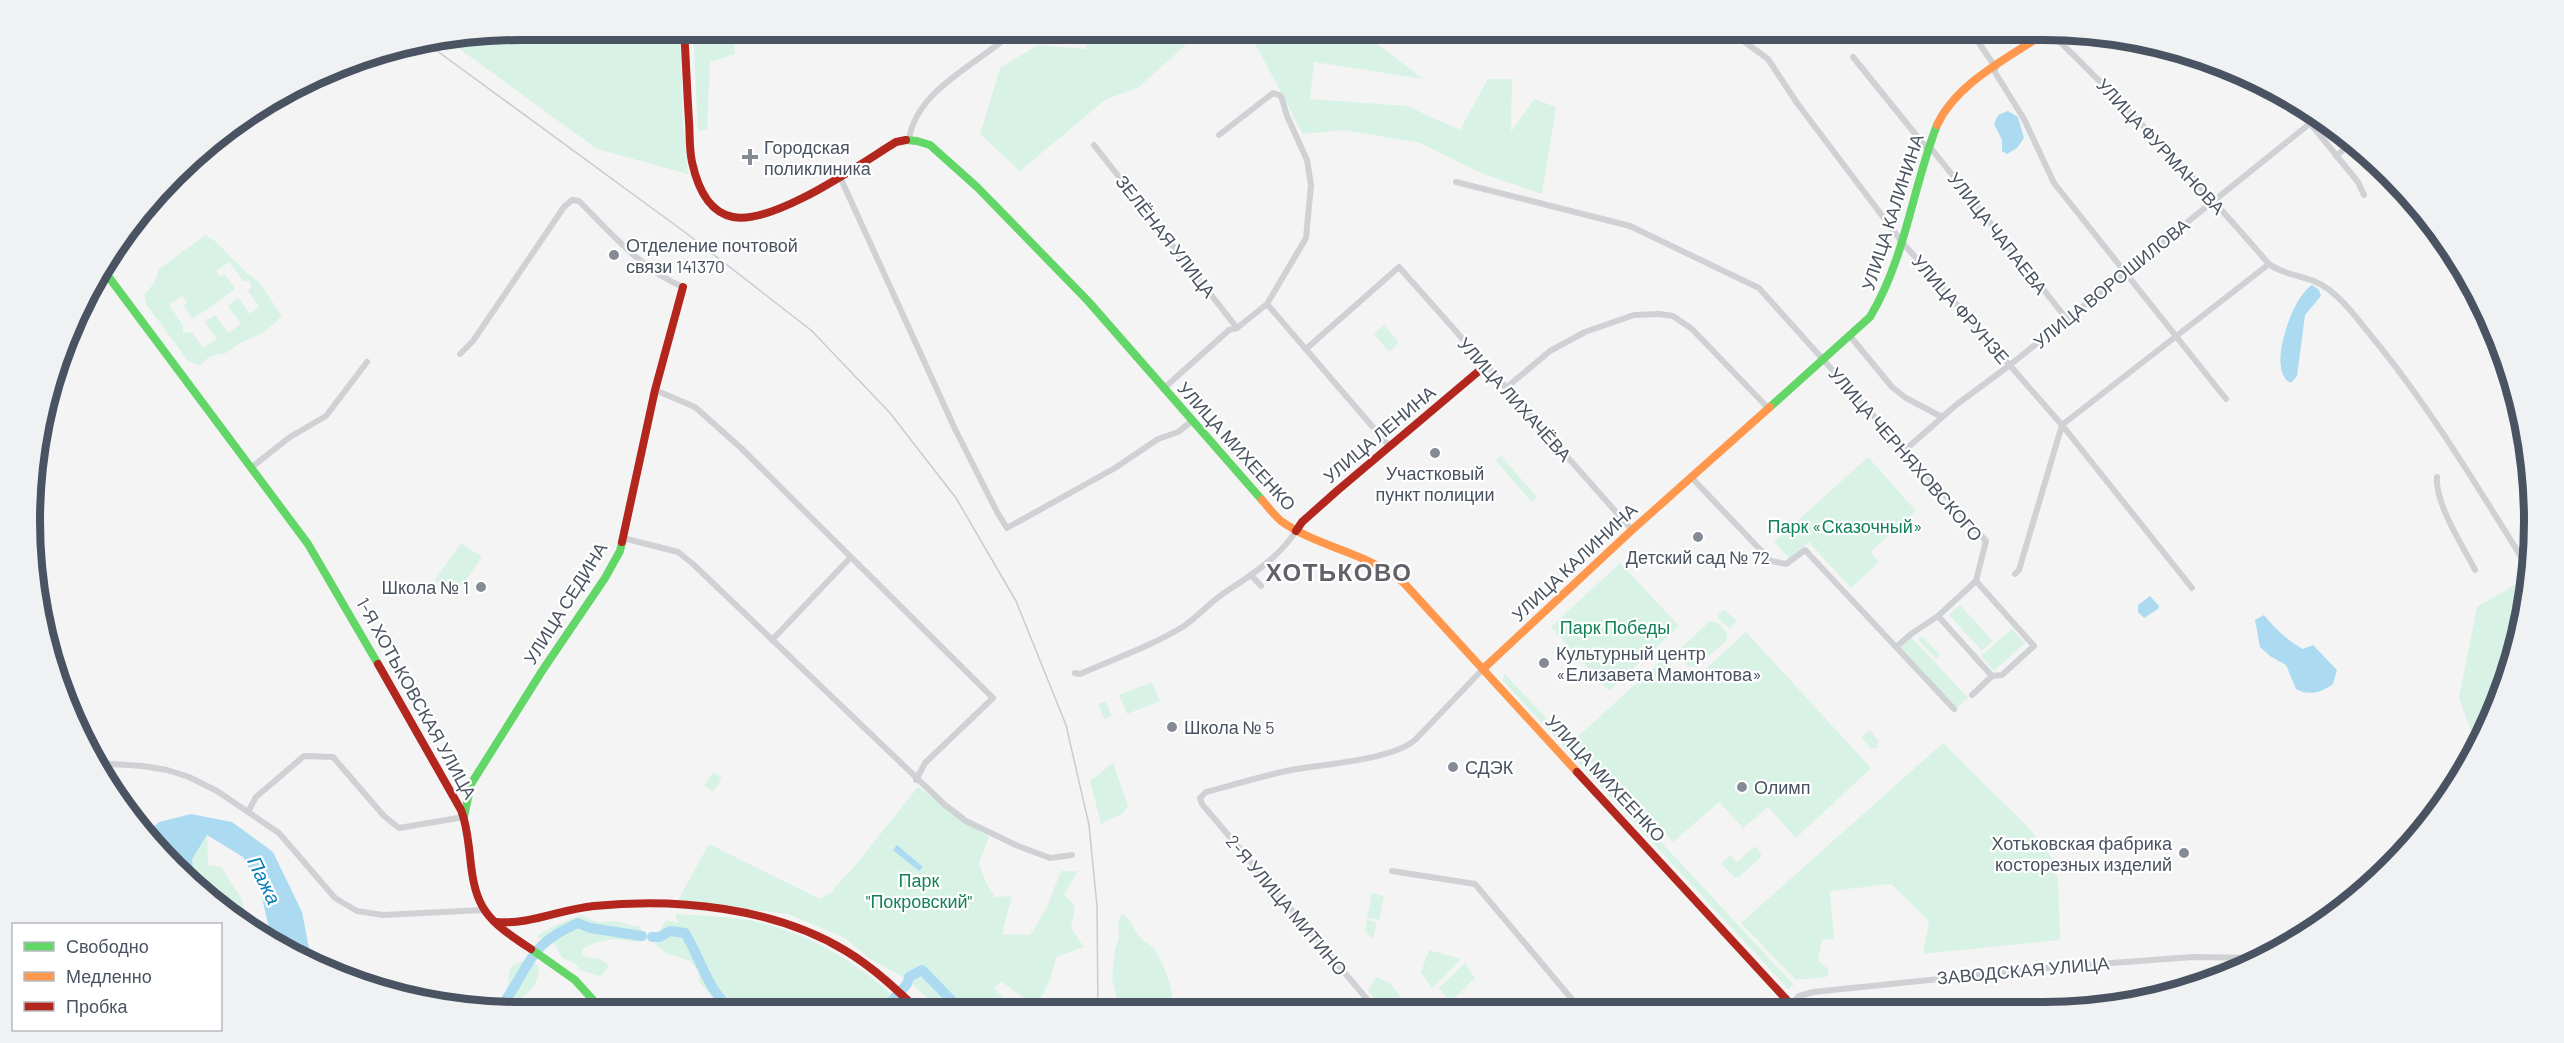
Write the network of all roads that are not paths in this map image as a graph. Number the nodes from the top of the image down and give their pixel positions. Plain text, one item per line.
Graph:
1 (685, 40) edge
2 (1004, 40) edge
3 (1742, 40) edge
4 (1976, 40) edge
5 (2036, 40) edge
6 (2059, 41) edge
7 (1853, 57) dead end
8 (1994, 68) junction
9 (2310, 123) joint
10 (1219, 135) dead end
11 (909, 139) junction
12 (1094, 145) dead end
13 (2345, 148) edge
14 (1929, 149) junction
15 (2336, 156) junction
16 (840, 177) junction
17 (1456, 182) dead end
18 (2364, 195) dead end
19 (2213, 200) junction
20 (1902, 242) junction
21 (2269, 264) junction
22 (2125, 270) junction
23 (108, 276) edge
24 (683, 288) joint
25 (1267, 304) junction
26 (2066, 318) junction
27 (1238, 328) junction
28 (2176, 335) junction
29 (1850, 336) junction
30 (1306, 350) junction
31 (460, 354) dead end
32 (1825, 359) junction
33 (367, 362) dead end
34 (1486, 365) junction
35 (2010, 365) junction
36 (1507, 387) junction
37 (1163, 389) junction
38 (654, 390) junction
39 (2226, 399) dead end
40 (1769, 409) junction
41 (1942, 417) junction
42 (1191, 422) junction
43 (2062, 425) junction
44 (1390, 447) junction
45 (1905, 450) junction
46 (252, 467) junction
47 (1691, 477) junction
48 (2437, 477) dead end
49 (1632, 530) junction
50 (1296, 531) junction
51 (623, 538) junction
52 (850, 558) junction
53 (2522, 558) edge
54 (2475, 570) dead end
55 (1251, 574) junction
56 (2015, 574) dead end
57 (1976, 581) junction
58 (1261, 586) dead end
59 (2192, 588) dead end
60 (1938, 616) junction
61 (772, 640) junction
62 (1896, 647) junction
63 (1483, 669) junction
64 (1075, 673) dead end
65 (1992, 676) junction
66 (1972, 696) dead end
67 (1954, 709) dead end
68 (106, 764) edge
69 (916, 780) junction
70 (248, 812) junction
71 (464, 817) junction
72 (1072, 855) dead end
73 (1392, 871) dead end
74 (483, 910) junction
75 (522, 920) junction
76 (496, 922) junction
77 (526, 947) junction
78 (2245, 958) edge
79 (593, 1002) edge
80 (910, 1002) edge
81 (1369, 1002) edge
82 (1574, 1002) edge
83 (1788, 1002) edge
84 (1796, 1002) edge

1 - 16 street
2 - 11 street
3 - 20 street, УЛИЦА ФРУНЗЕ
4 - 8 street
5 - 8 street, УЛИЦА КАЛИНИНА
6 - 19 street, УЛИЦА ФУРМАНОВА
7 - 14 street, УЛИЦА ЧАПАЕВА
8 - 14 street, УЛИЦА КАЛИНИНА
8 - 22 street
9 - 15 street
9 - 19 street, УЛИЦА ВОРОШИЛОВА
10 - 25 street
11 - 16 street
11 - 37 street, УЛИЦА МИХЕЕНКО
12 - 27 street, ЗЕЛЁНАЯ УЛИЦА
13 - 15 street
14 - 20 street, УЛИЦА КАЛИНИНА
14 - 26 street, УЛИЦА ЧАПАЕВА
15 - 18 street
16 - 42 street
17 - 32 street, УЛИЦА ЧЕРНЯХОВСКОГО
19 - 21 street, УЛИЦА ФУРМАНОВА
19 - 22 street, УЛИЦА ВОРОШИЛОВА
20 - 29 street, УЛИЦА КАЛИНИНА
20 - 35 street, УЛИЦА ФРУНЗЕ
21 - 28 street
21 - 53 street
22 - 26 street, УЛИЦА ВОРОШИЛОВА
22 - 28 street
23 - 46 street, 1-Я ХОТЬКОВСКАЯ УЛИЦА
24 - 31 street
24 - 38 street, УЛИЦА СЕДИНА
25 - 27 street
25 - 30 street
26 - 35 street, УЛИЦА ВОРОШИЛОВА
27 - 37 street
28 - 39 street
28 - 43 street
29 - 32 street, УЛИЦА КАЛИНИНА
29 - 41 street
30 - 34 street, УЛИЦА ЛИХАЧЁВА
30 - 44 street
32 - 40 street, УЛИЦА КАЛИНИНА
32 - 45 street, УЛИЦА ЧЕРНЯХОВСКОГО
33 - 46 street
34 - 36 street, УЛИЦА ЛИХАЧЁВА
34 - 44 street, УЛИЦА ЛЕНИНА
35 - 41 street, УЛИЦА ВОРОШИЛОВА
35 - 43 street, УЛИЦА ФРУНЗЕ
36 - 40 street
36 - 49 street, УЛИЦА ЛИХАЧЁВА
37 - 42 street, УЛИЦА МИХЕЕНКО
38 - 51 street, УЛИЦА СЕДИНА
38 - 52 street
40 - 47 street, УЛИЦА КАЛИНИНА
41 - 45 street, УЛИЦА ВОРОШИЛОВА
42 - 50 street, УЛИЦА МИХЕЕНКО
43 - 56 street
43 - 59 street, УЛИЦА ФРУНЗЕ
44 - 50 street, УЛИЦА ЛЕНИНА
45 - 57 street, УЛИЦА ЧЕРНЯХОВСКОГО
46 - 71 street, 1-Я ХОТЬКОВСКАЯ УЛИЦА
47 - 49 street, УЛИЦА КАЛИНИНА
47 - 62 street
48 - 54 street
49 - 63 street, УЛИЦА КАЛИНИНА
50 - 55 street
50 - 63 street, УЛИЦА МИХЕЕНКО
51 - 61 street
51 - 71 street, УЛИЦА СЕДИНА
52 - 61 street
52 - 69 street
55 - 58 street
55 - 64 street
57 - 60 street
57 - 65 street
60 - 62 street
60 - 65 street
61 - 69 street
62 - 67 street
63 - 81 street, 2-Я УЛИЦА МИТИНО
63 - 83 street, УЛИЦА МИХЕЕНКО
65 - 66 street
68 - 70 street
69 - 72 street
70 - 71 street
70 - 74 street
71 - 74 street, 1-Я ХОТЬКОВСКАЯ УЛИЦА
73 - 82 street
74 - 76 street
75 - 76 street
75 - 77 street
75 - 80 street
76 - 77 street
77 - 79 street
78 - 84 street, ЗАВОДСКАЯ УЛИЦА

